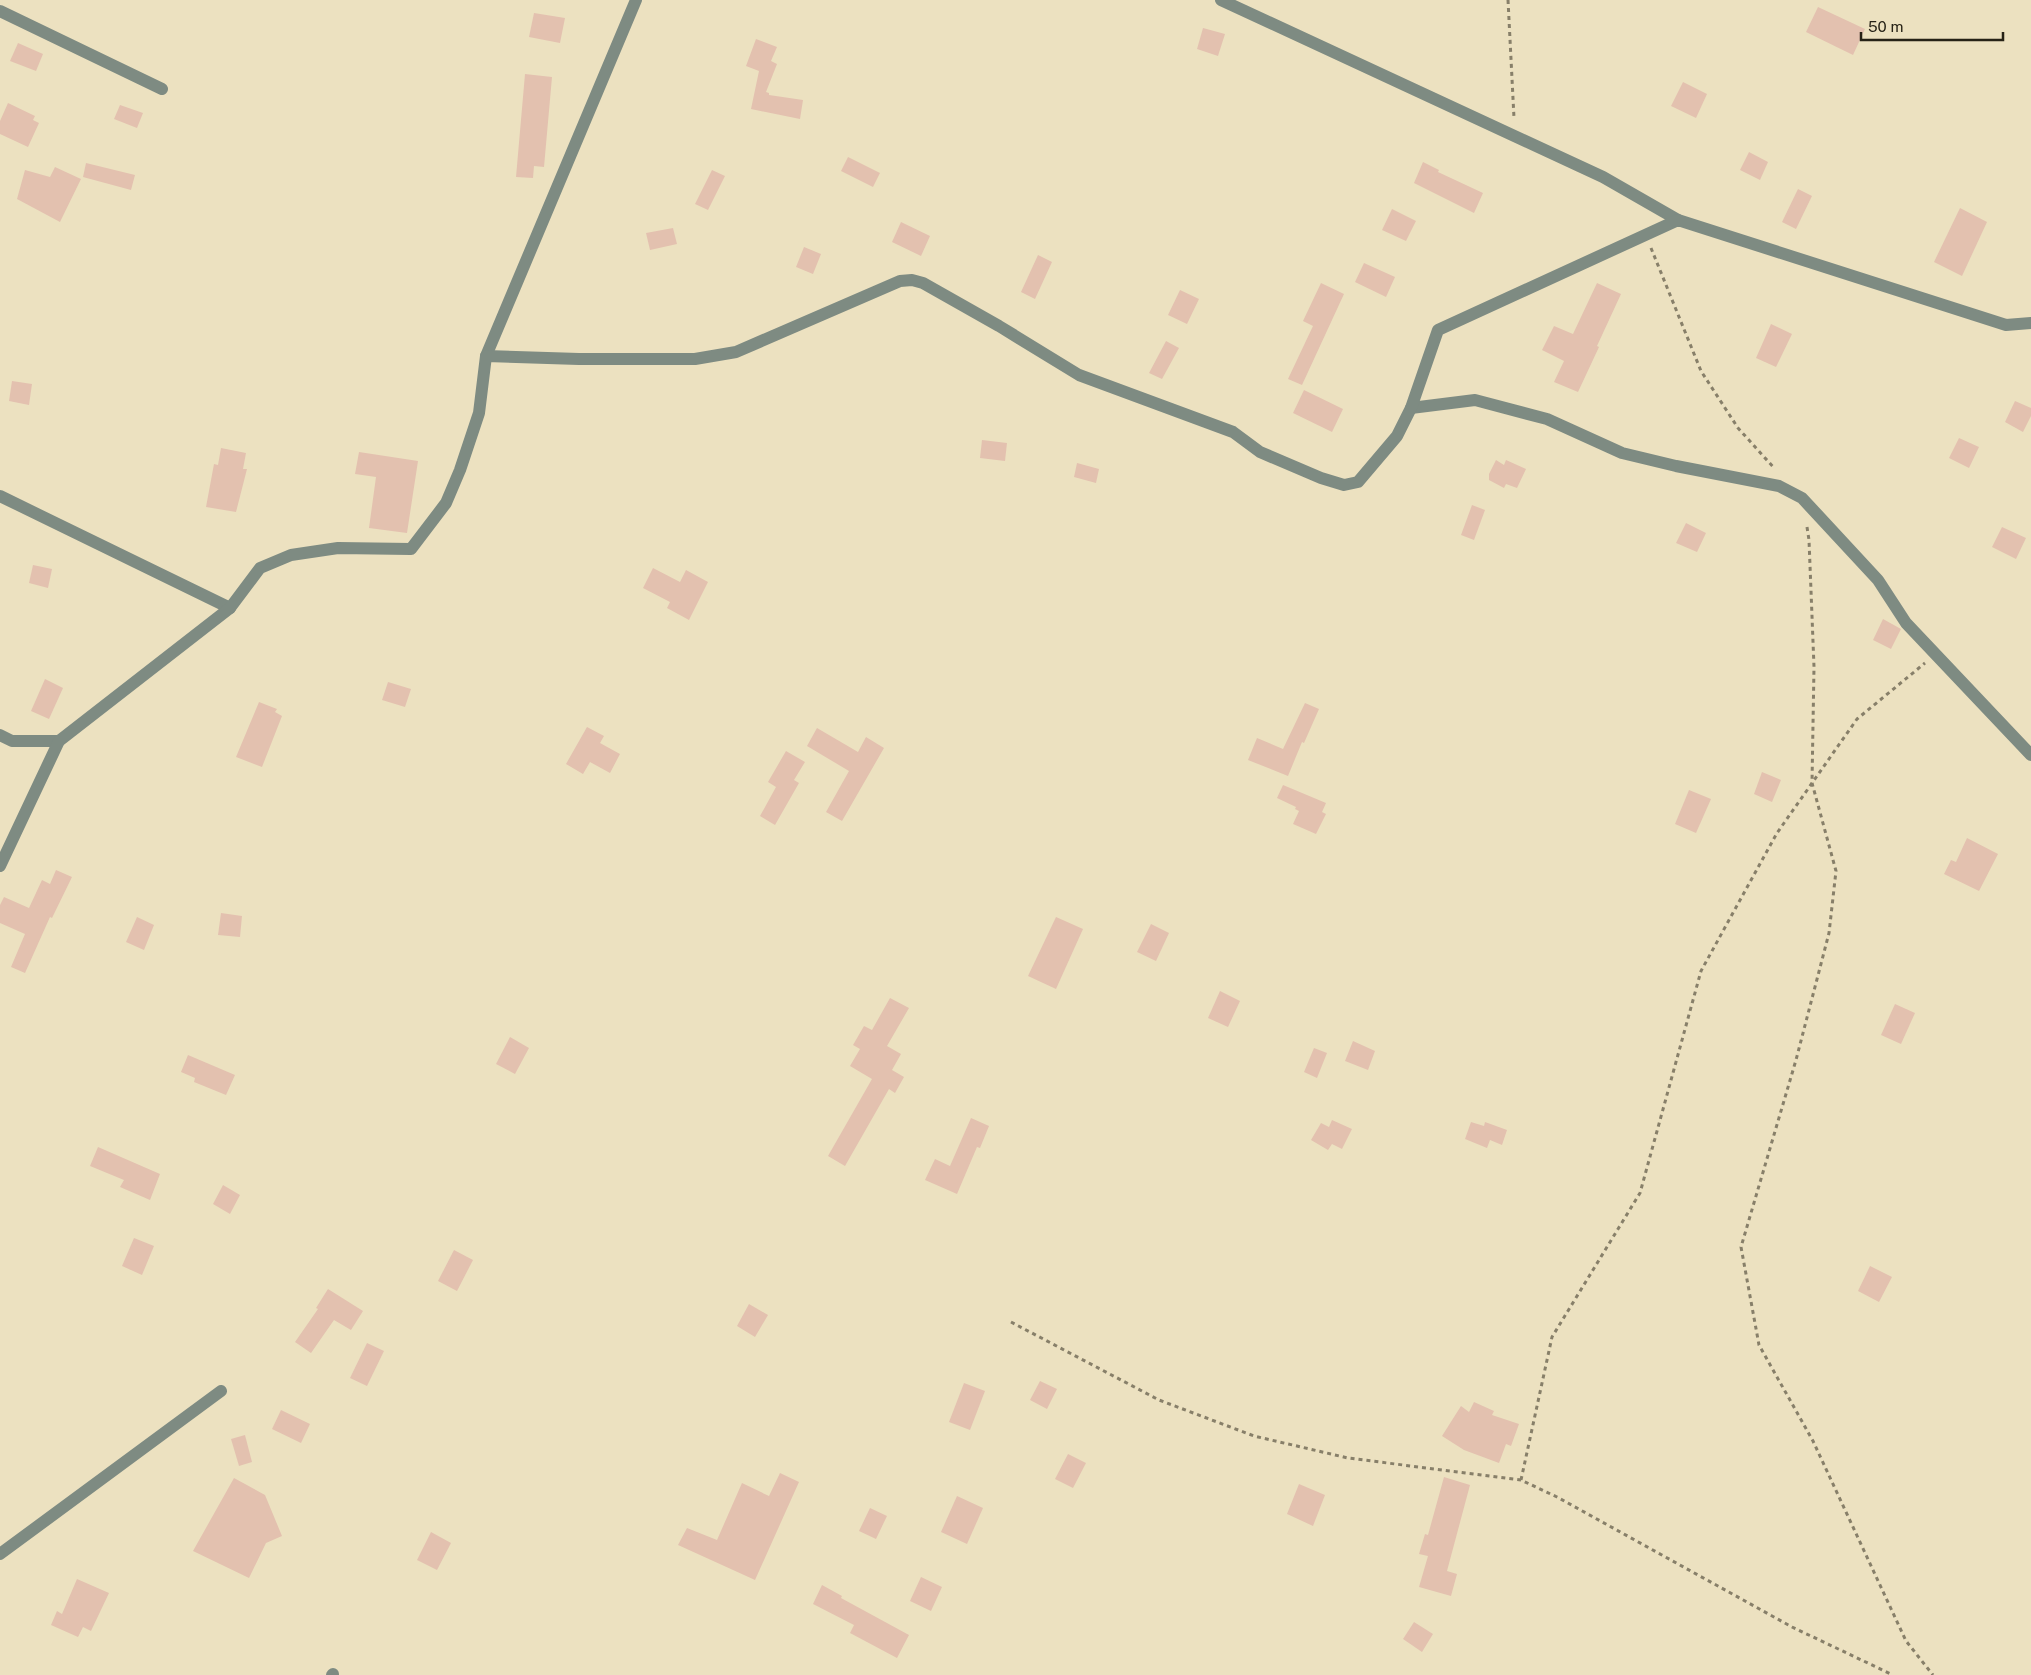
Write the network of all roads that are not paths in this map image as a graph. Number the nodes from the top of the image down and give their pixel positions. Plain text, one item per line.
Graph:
1 (636, 0) edge
2 (1221, 0) edge
3 (0, 11) edge
4 (162, 88) dead end
5 (1678, 220) junction
6 (2031, 323) edge
7 (486, 356) junction
8 (1411, 408) junction
9 (0, 496) edge
10 (230, 608) junction
11 (0, 735) edge
12 (59, 741) junction
13 (2031, 755) edge
14 (0, 866) edge
15 (221, 1392) dead end
16 (0, 1554) edge

1 - 7 street
2 - 5 street
3 - 4 street
5 - 6 street
5 - 8 street
7 - 8 street
7 - 10 street
8 - 13 street
9 - 10 street
10 - 12 street
11 - 12 street
12 - 14 street
15 - 16 street

